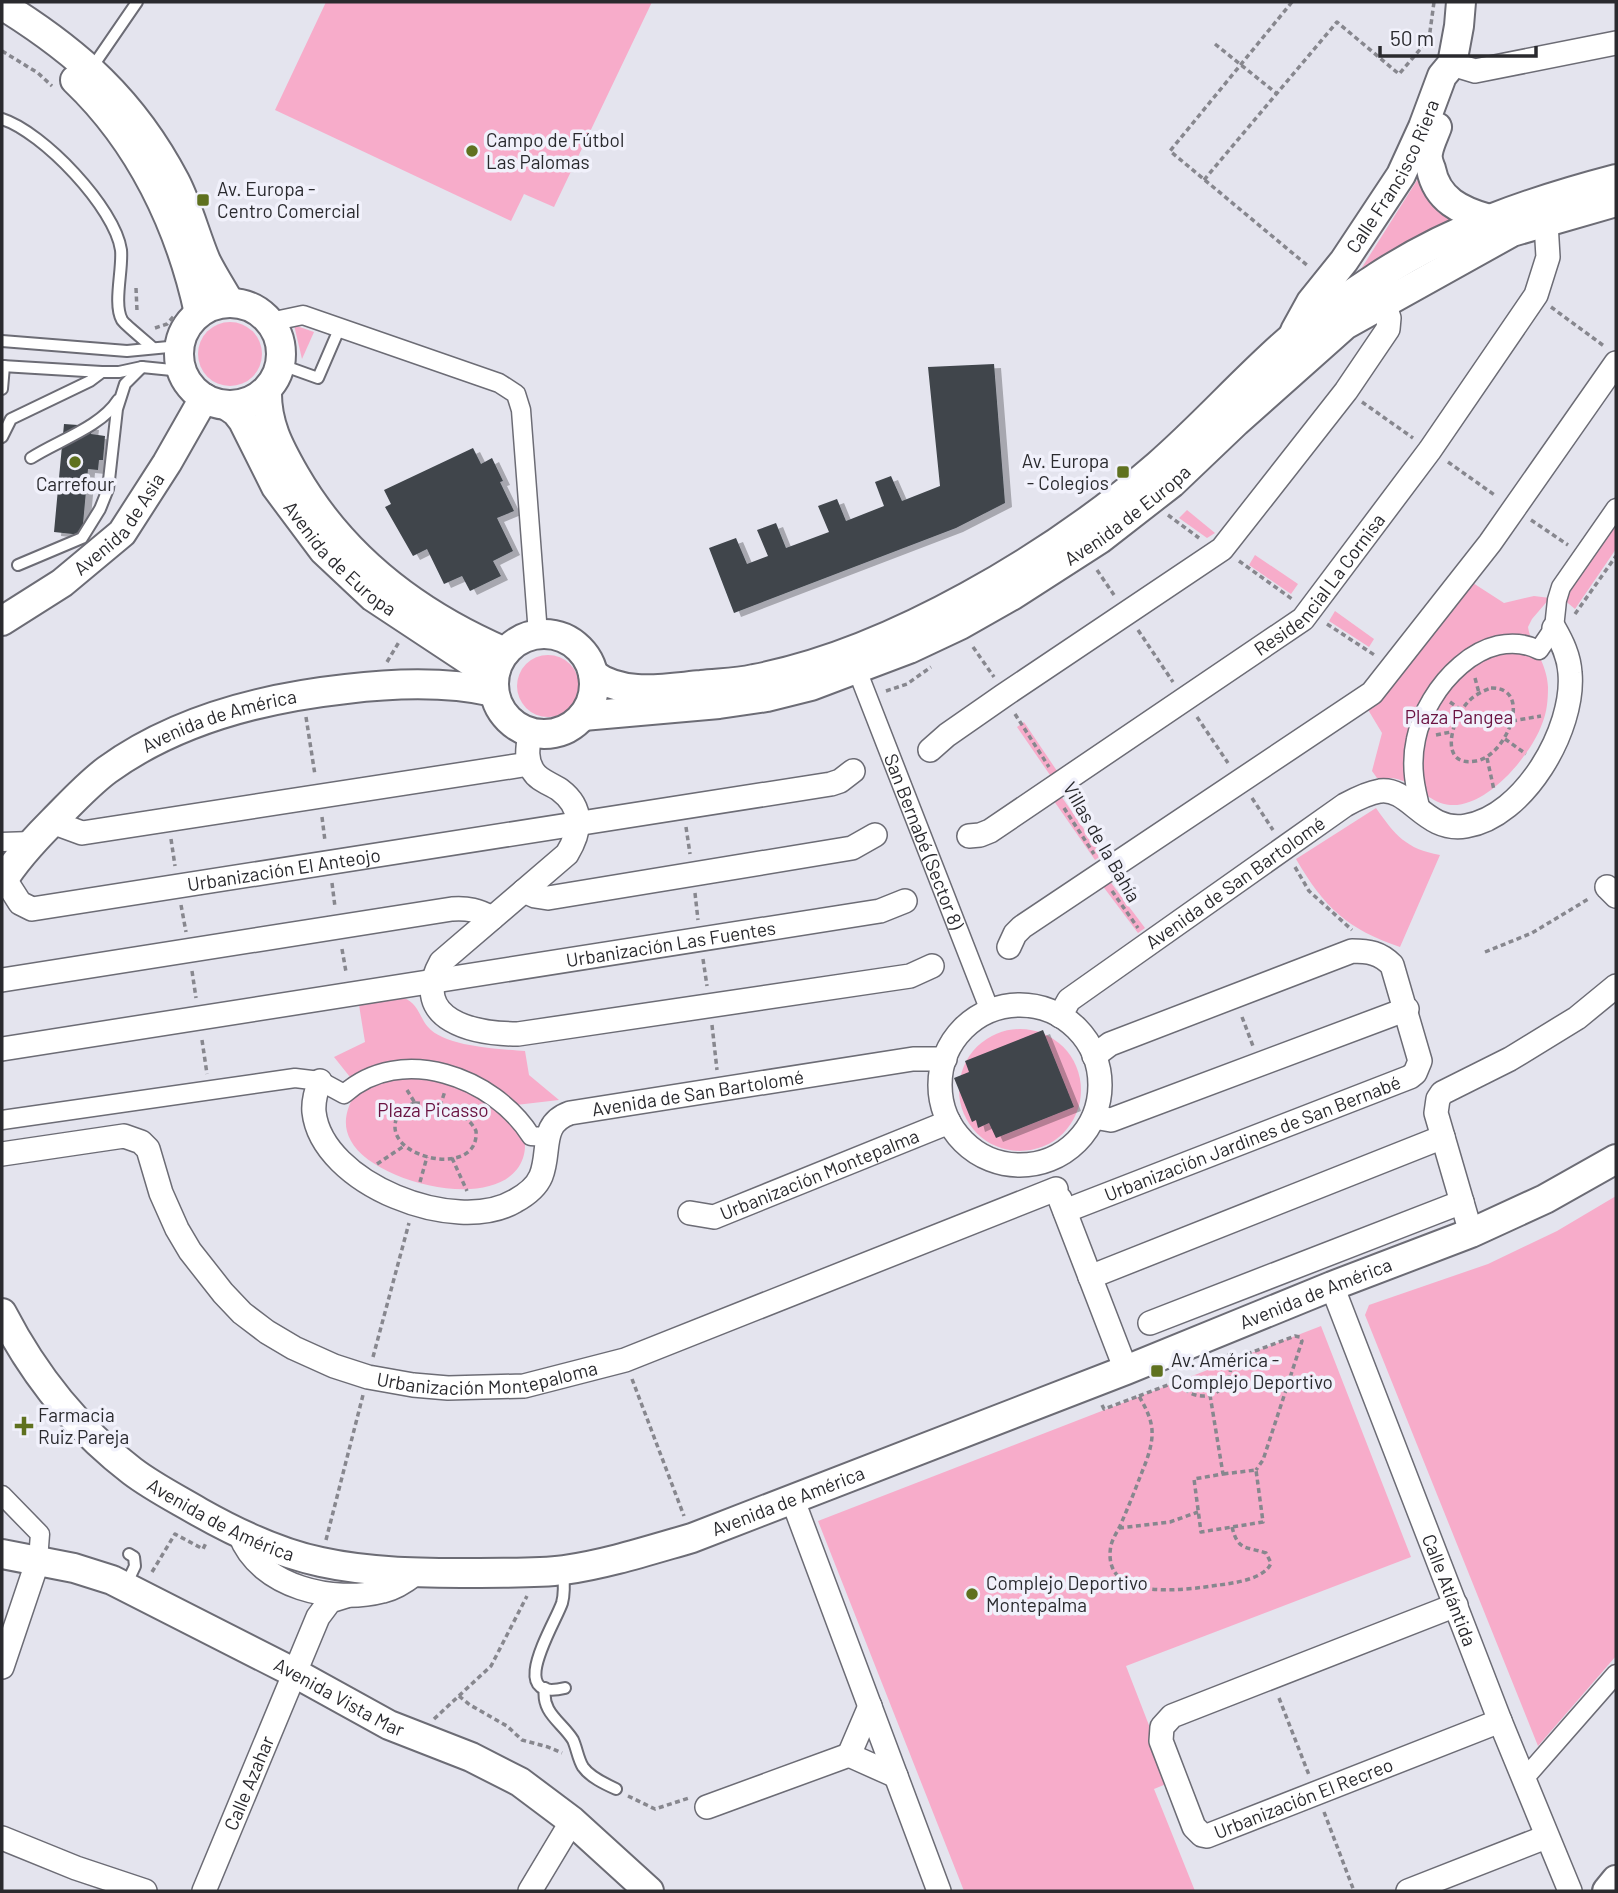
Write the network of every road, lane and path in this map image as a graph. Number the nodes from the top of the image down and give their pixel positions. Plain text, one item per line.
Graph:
1 (136, 2) edge
2 (1292, 2) edge
3 (1434, 2) edge
4 (1461, 2) edge
5 (2, 5) edge
6 (2, 27) edge
7 (1215, 44) dead end
8 (1616, 44) edge
9 (2, 51) edge
10 (1241, 65) junction
11 (1452, 65) junction
12 (91, 69) junction
13 (59, 92) dead end
14 (1277, 94) junction
15 (2, 119) edge
16 (1616, 179) edge
17 (1204, 180) junction
18 (1616, 202) edge
19 (1489, 219) junction
20 (1546, 223) junction
21 (136, 276) dead end
22 (1327, 282) junction
23 (1535, 295) junction
24 (230, 303) junction
25 (1384, 303) junction
26 (188, 313) junction
27 (137, 317) dead end
28 (270, 321) junction
29 (148, 327) dead end
30 (340, 327) junction
31 (1292, 337) junction
32 (2, 341) edge
33 (171, 355) junction
34 (1611, 356) edge
35 (279, 364) junction
36 (3, 366) edge
37 (142, 367) junction
38 (102, 372) junction
39 (2, 388) edge
40 (267, 390) junction
41 (122, 393) junction
42 (215, 402) junction
43 (2, 437) edge
44 (31, 458) dead end
45 (1514, 508) junction
46 (1616, 508) edge
47 (1164, 512) dead end
48 (1222, 549) junction
49 (1583, 555) junction
50 (1616, 556) edge
51 (1093, 564) dead end
52 (18, 565) dead end
53 (1309, 611) junction
54 (1127, 614) junction
55 (404, 619) junction
56 (2, 621) edge
57 (1554, 628) junction
58 (538, 635) junction
59 (439, 641) junction
60 (974, 647) dead end
61 (506, 652) junction
62 (1395, 663) junction
63 (857, 670) junction
64 (593, 674) junction
65 (380, 685) junction
66 (413, 685) junction
67 (494, 685) junction
68 (1003, 696) junction
69 (1185, 699) junction
70 (1566, 712) junction
71 (583, 716) junction
72 (1512, 721) junction
73 (530, 733) junction
74 (930, 750) dead end
75 (1487, 758) junction
76 (529, 764) junction
77 (853, 771) dead end
78 (1240, 781) junction
79 (1051, 790) junction
80 (1422, 814) junction
81 (1499, 814) junction
82 (52, 822) junction
83 (578, 823) junction
84 (875, 835) dead end
85 (968, 836) dead end
86 (32, 841) junction
87 (2, 842) edge
88 (1285, 847) junction
89 (1100, 874) junction
90 (3, 880) edge
91 (524, 891) junction
92 (1612, 891) edge
93 (905, 901) dead end
94 (492, 918) junction
95 (1148, 943) junction
96 (1009, 947) dead end
97 (1368, 951) junction
98 (1485, 952) dead end
99 (932, 966) dead end
100 (2, 979) edge
101 (433, 980) junction
102 (1616, 986) edge
103 (1234, 996) junction
104 (1407, 1009) junction
105 (990, 1011) junction
106 (1060, 1016) junction
107 (2, 1049) edge
108 (1094, 1056) junction
109 (945, 1059) junction
110 (1259, 1064) junction
111 (320, 1080) junction
112 (1094, 1117) junction
113 (2, 1120) edge
114 (949, 1122) junction
115 (548, 1137) junction
116 (1443, 1137) junction
117 (1076, 1142) junction
118 (404, 1146) junction
119 (2, 1154) edge
120 (452, 1158) junction
121 (1616, 1160) edge
122 (1004, 1163) junction
123 (359, 1176) junction
124 (1056, 1189) junction
125 (1462, 1202) junction
126 (476, 1211) junction
127 (1065, 1211) junction
128 (690, 1213) dead end
129 (1471, 1233) junction
130 (1090, 1277) junction
131 (1332, 1286) junction
132 (2, 1313) edge
133 (1150, 1323) dead end
134 (1223, 1331) junction
135 (1166, 1354) junction
136 (625, 1360) junction
137 (1231, 1360) junction
138 (1126, 1370) junction
139 (1094, 1381) junction
140 (1178, 1381) junction
141 (1210, 1395) junction
142 (1139, 1396) junction
143 (1256, 1470) junction
144 (1223, 1474) junction
145 (2, 1495) edge
146 (792, 1498) junction
147 (1198, 1512) junction
148 (1232, 1527) junction
149 (1119, 1528) junction
150 (229, 1529) junction
151 (692, 1538) junction
152 (2, 1554) edge
153 (129, 1554) dead end
154 (38, 1560) junction
155 (550, 1571) junction
156 (416, 1573) junction
157 (305, 1588) junction
158 (132, 1590) junction
159 (346, 1596) junction
160 (1456, 1605) junction
161 (318, 1617) junction
162 (2, 1667) edge
163 (293, 1672) junction
164 (1616, 1674) edge
165 (545, 1688) junction
166 (565, 1688) dead end
167 (459, 1696) junction
168 (870, 1706) junction
169 (1500, 1721) junction
170 (425, 1741) junction
171 (849, 1755) junction
172 (584, 1768) junction
173 (896, 1776) junction
174 (1523, 1780) junction
175 (616, 1789) joint
176 (707, 1807) joint
177 (572, 1821) junction
178 (1546, 1837) junction
179 (2, 1838) edge
180 (1616, 1880) edge
181 (145, 1891) edge
182 (204, 1891) edge
183 (530, 1891) edge
184 (649, 1891) edge
185 (939, 1891) edge
186 (1408, 1891) edge
187 (1570, 1891) edge
188 (1607, 1891) edge

1 - 12 lane
2 - 10 path
3 - 14 path
4 - 11 street, Calle Francisco Riera
5 - 12 street
6 - 26 street
7 - 10 path
8 - 11 street
9 - 13 path
10 - 14 path
10 - 17 path
11 - 19 street
11 - 22 street, Calle Francisco Riera
12 - 24 street
14 - 17 path
15 - 33 lane
16 - 19 street, Avenida de Europa
17 - 22 path
18 - 20 street, Avenida de Europa
19 - 31 street, Avenida de Europa
20 - 23 street, Residencial La Cornisa
20 - 25 street, Avenida de Europa
21 - 27 path
22 - 31 street, Calle Francisco Riera
23 - 34 path
23 - 53 street, Residencial La Cornisa
24 - 26 street
24 - 28 street
25 - 48 street
25 - 63 street, Avenida de Europa
26 - 29 path
26 - 33 street
28 - 30 street
28 - 35 street
30 - 35 lane
30 - 58 street
31 - 64 street, Avenida de Europa
32 - 33 lane
33 - 37 lane
33 - 42 street
34 - 45 street
35 - 40 street
36 - 38 lane
36 - 39 lane
37 - 38 lane
37 - 41 lane
38 - 43 lane
40 - 42 street
40 - 61 street, Avenida de Europa
41 - 44 lane
41 - 52 lane
42 - 55 street, Avenida de Europa
42 - 56 street, Avenida de Asia
45 - 49 path
45 - 62 street
46 - 49 street
47 - 48 path
48 - 53 path
48 - 54 street
49 - 57 street
50 - 57 path
51 - 54 path
53 - 62 path
53 - 69 street, Residencial La Cornisa
54 - 68 street
54 - 69 path
55 - 59 street, Avenida de Europa
55 - 65 path
57 - 70 street, Avenida de San Bartolomé
57 - 80 street
58 - 61 street
58 - 64 street
59 - 66 street
59 - 67 street, Avenida de Europa
60 - 68 path, Villas de la Bahía
61 - 67 street
62 - 78 street
63 - 71 street, Avenida de Europa
63 - 105 street, San Bernabé (Sector 8)
64 - 71 street
65 - 66 street, Avenida de América
65 - 82 street, Avenida de América
66 - 67 street, Avenida de América
67 - 73 street
68 - 74 street
68 - 79 path, Villas de la Bahía
69 - 78 path
69 - 79 street, Residencial La Cornisa
70 - 72 path
70 - 81 street, Avenida de San Bartolomé
71 - 73 street
72 - 75 path
72 - 75 path
73 - 76 street
75 - 81 path
76 - 82 street
76 - 83 street
77 - 83 street
78 - 88 path
78 - 89 street
79 - 85 street, Residencial La Cornisa
79 - 89 path, Villas de la Bahía
80 - 81 street, Avenida de San Bartolomé
80 - 88 street, Avenida de San Bartolomé
82 - 86 street, Avenida de América
83 - 90 street, Urbanización El Anteojo
83 - 91 street
84 - 91 street
86 - 87 street
86 - 90 street, Avenida de América
88 - 95 street, Avenida de San Bartolomé
88 - 97 path
89 - 95 path, Villas de la Bahía
89 - 96 street
91 - 94 street
92 - 98 path
93 - 101 street, Urbanización Las Fuentes
94 - 100 street
94 - 101 street
95 - 106 street, Avenida de San Bartolomé
97 - 103 street
97 - 104 street, Urbanización Jardines de San Bernabé
99 - 101 street
101 - 107 street
102 - 116 street
103 - 108 street
103 - 110 path
104 - 110 street
104 - 127 street, Urbanización Jardines de San Bernabé
105 - 106 street
105 - 109 street
106 - 108 street
108 - 112 street
109 - 114 street
109 - 115 street, Avenida de San Bartolomé
110 - 112 street
111 - 113 street
111 - 115 street
111 - 123 street
112 - 117 street
114 - 122 street
114 - 128 street, Urbanización Montepalma
115 - 126 street
116 - 125 street
116 - 130 street
117 - 122 street
117 - 124 street
118 - 120 path
118 - 120 path
118 - 123 path
119 - 136 street, Urbanización Montepaloma
120 - 126 path
121 - 129 street, Avenida de América
122 - 124 street
123 - 126 street
124 - 127 street
124 - 136 street, Urbanización Montepaloma
125 - 129 street
125 - 133 street
127 - 130 street
129 - 131 street, Avenida de América
130 - 138 street
131 - 134 street, Avenida de América
131 - 160 street, Calle Atlántida
132 - 150 street, Avenida de América
134 - 135 street, Avenida de América
134 - 137 path
135 - 138 street, Avenida de América
135 - 140 path
136 - 151 path
137 - 141 path
137 - 143 path
138 - 139 street, Avenida de América
139 - 142 path
139 - 146 street, Avenida de América
140 - 141 path
140 - 142 path
141 - 144 path
142 - 149 path
143 - 144 path
143 - 148 path
144 - 147 path
145 - 154 street
146 - 151 street, Avenida de América
146 - 168 street
147 - 148 path
147 - 149 path
148 - 149 path
150 - 156 street, Avenida de América
150 - 157 street
150 - 158 path
151 - 155 street, Avenida de América
152 - 154 street, Avenida Vista Mar
153 - 158 lane
154 - 158 street, Avenida Vista Mar
154 - 162 street
155 - 156 street, Avenida de América
155 - 165 lane
155 - 167 path
156 - 159 street
157 - 159 street
157 - 161 street
158 - 163 street, Avenida Vista Mar
159 - 161 street
160 - 169 street, Calle Atlántida
160 - 169 street, Urbanización El Recreo
161 - 163 street
163 - 170 street, Avenida Vista Mar
163 - 182 street, Calle Azahar
164 - 174 street
165 - 166 lane
165 - 172 lane
167 - 170 path
167 - 172 path
168 - 171 street
168 - 173 street
169 - 174 street, Calle Atlántida
170 - 177 street, Avenida Vista Mar
171 - 173 street
171 - 176 street
172 - 175 lane
173 - 185 street
174 - 178 street, Calle Atlántida
175 - 176 path
177 - 183 street
177 - 184 street, Avenida Vista Mar
178 - 186 street
178 - 187 street, Calle Atlántida
179 - 181 street
180 - 188 street

